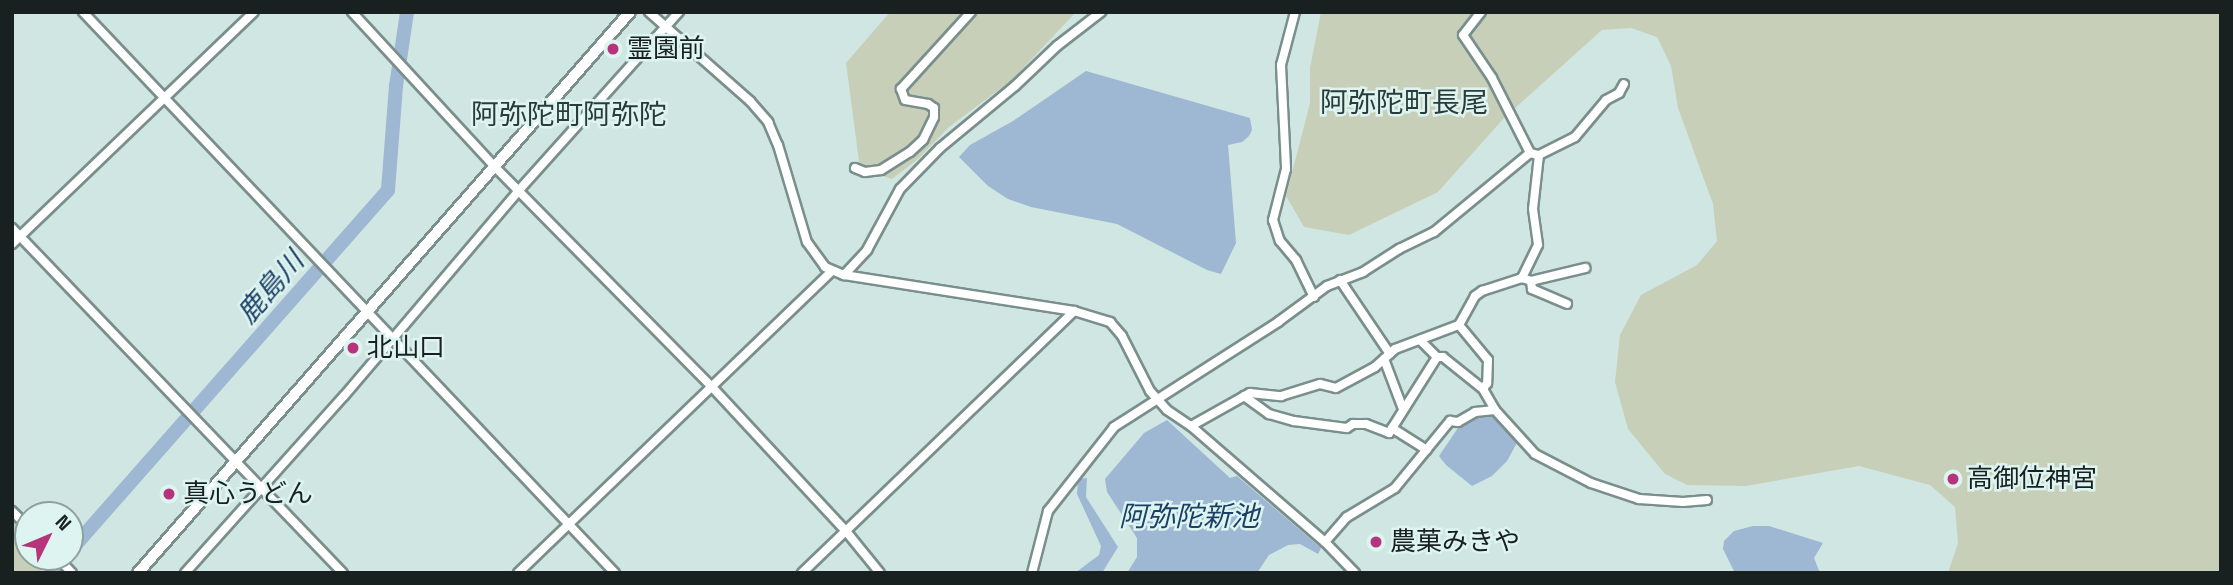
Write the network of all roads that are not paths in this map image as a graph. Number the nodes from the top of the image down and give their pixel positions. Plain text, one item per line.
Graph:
1 (83, 12) edge
2 (254, 12) edge
3 (352, 12) edge
4 (630, 12) edge
5 (649, 12) edge
6 (678, 12) edge
7 (971, 12) edge
8 (1101, 12) edge
9 (1295, 12) edge
10 (1481, 12) edge
11 (666, 27) junction
12 (1625, 84) dead end
13 (163, 100) junction
14 (1534, 154) junction
15 (494, 166) junction
16 (855, 169) dead end
17 (520, 190) junction
18 (12, 228) edge
19 (21, 236) junction
20 (12, 244) edge
21 (1585, 268) dead end
22 (831, 272) junction
23 (844, 275) junction
24 (1522, 278) junction
25 (1340, 280) junction
26 (1531, 281) junction
27 (1314, 297) junction
28 (1567, 304) dead end
29 (366, 312) junction
30 (1074, 312) junction
31 (1459, 325) junction
32 (391, 339) junction
33 (1420, 340) junction
34 (1387, 357) junction
35 (1437, 357) junction
36 (711, 386) junction
37 (1483, 390) junction
38 (1244, 396) junction
39 (1157, 400) junction
40 (1403, 409) junction
41 (1495, 410) junction
42 (1191, 426) junction
43 (1392, 428) junction
44 (1427, 450) junction
45 (236, 461) junction
46 (260, 488) junction
47 (1707, 500) dead end
48 (570, 523) junction
49 (845, 530) junction
50 (1325, 542) junction
51 (138, 573) edge
52 (185, 573) edge
53 (343, 573) edge
54 (518, 573) edge
55 (615, 573) edge
56 (802, 573) edge
57 (880, 573) edge
58 (1032, 573) edge
59 (1355, 573) edge

1 - 13 street
2 - 13 street
3 - 15 street
4 - 15 street
5 - 11 street
6 - 11 street
7 - 16 street
8 - 23 street
9 - 27 street
10 - 14 street
11 - 17 street
11 - 22 street
12 - 14 street
13 - 19 street
13 - 29 street
14 - 24 street
14 - 25 street
15 - 17 street
15 - 29 street
17 - 32 street
17 - 36 street
18 - 19 street
19 - 20 street
19 - 45 street
21 - 26 street
22 - 23 street
22 - 36 street
23 - 30 street
24 - 26 street
24 - 31 street
25 - 27 street
25 - 34 street
26 - 28 street
27 - 39 street
29 - 32 street
29 - 45 street
30 - 39 street
30 - 49 street
31 - 33 street
31 - 37 street
32 - 46 street
32 - 48 street
33 - 34 street
33 - 35 street
34 - 38 street
34 - 40 street
35 - 37 street
35 - 40 street
36 - 48 street
36 - 49 street
37 - 41 street
38 - 42 street
38 - 43 street
39 - 42 street
39 - 58 street
40 - 43 street
41 - 44 street
41 - 47 street
42 - 50 street
43 - 44 street
44 - 50 street
45 - 46 street
45 - 51 street
46 - 52 street
46 - 53 street
48 - 54 street
48 - 55 street
49 - 56 street
49 - 57 street
50 - 59 street

